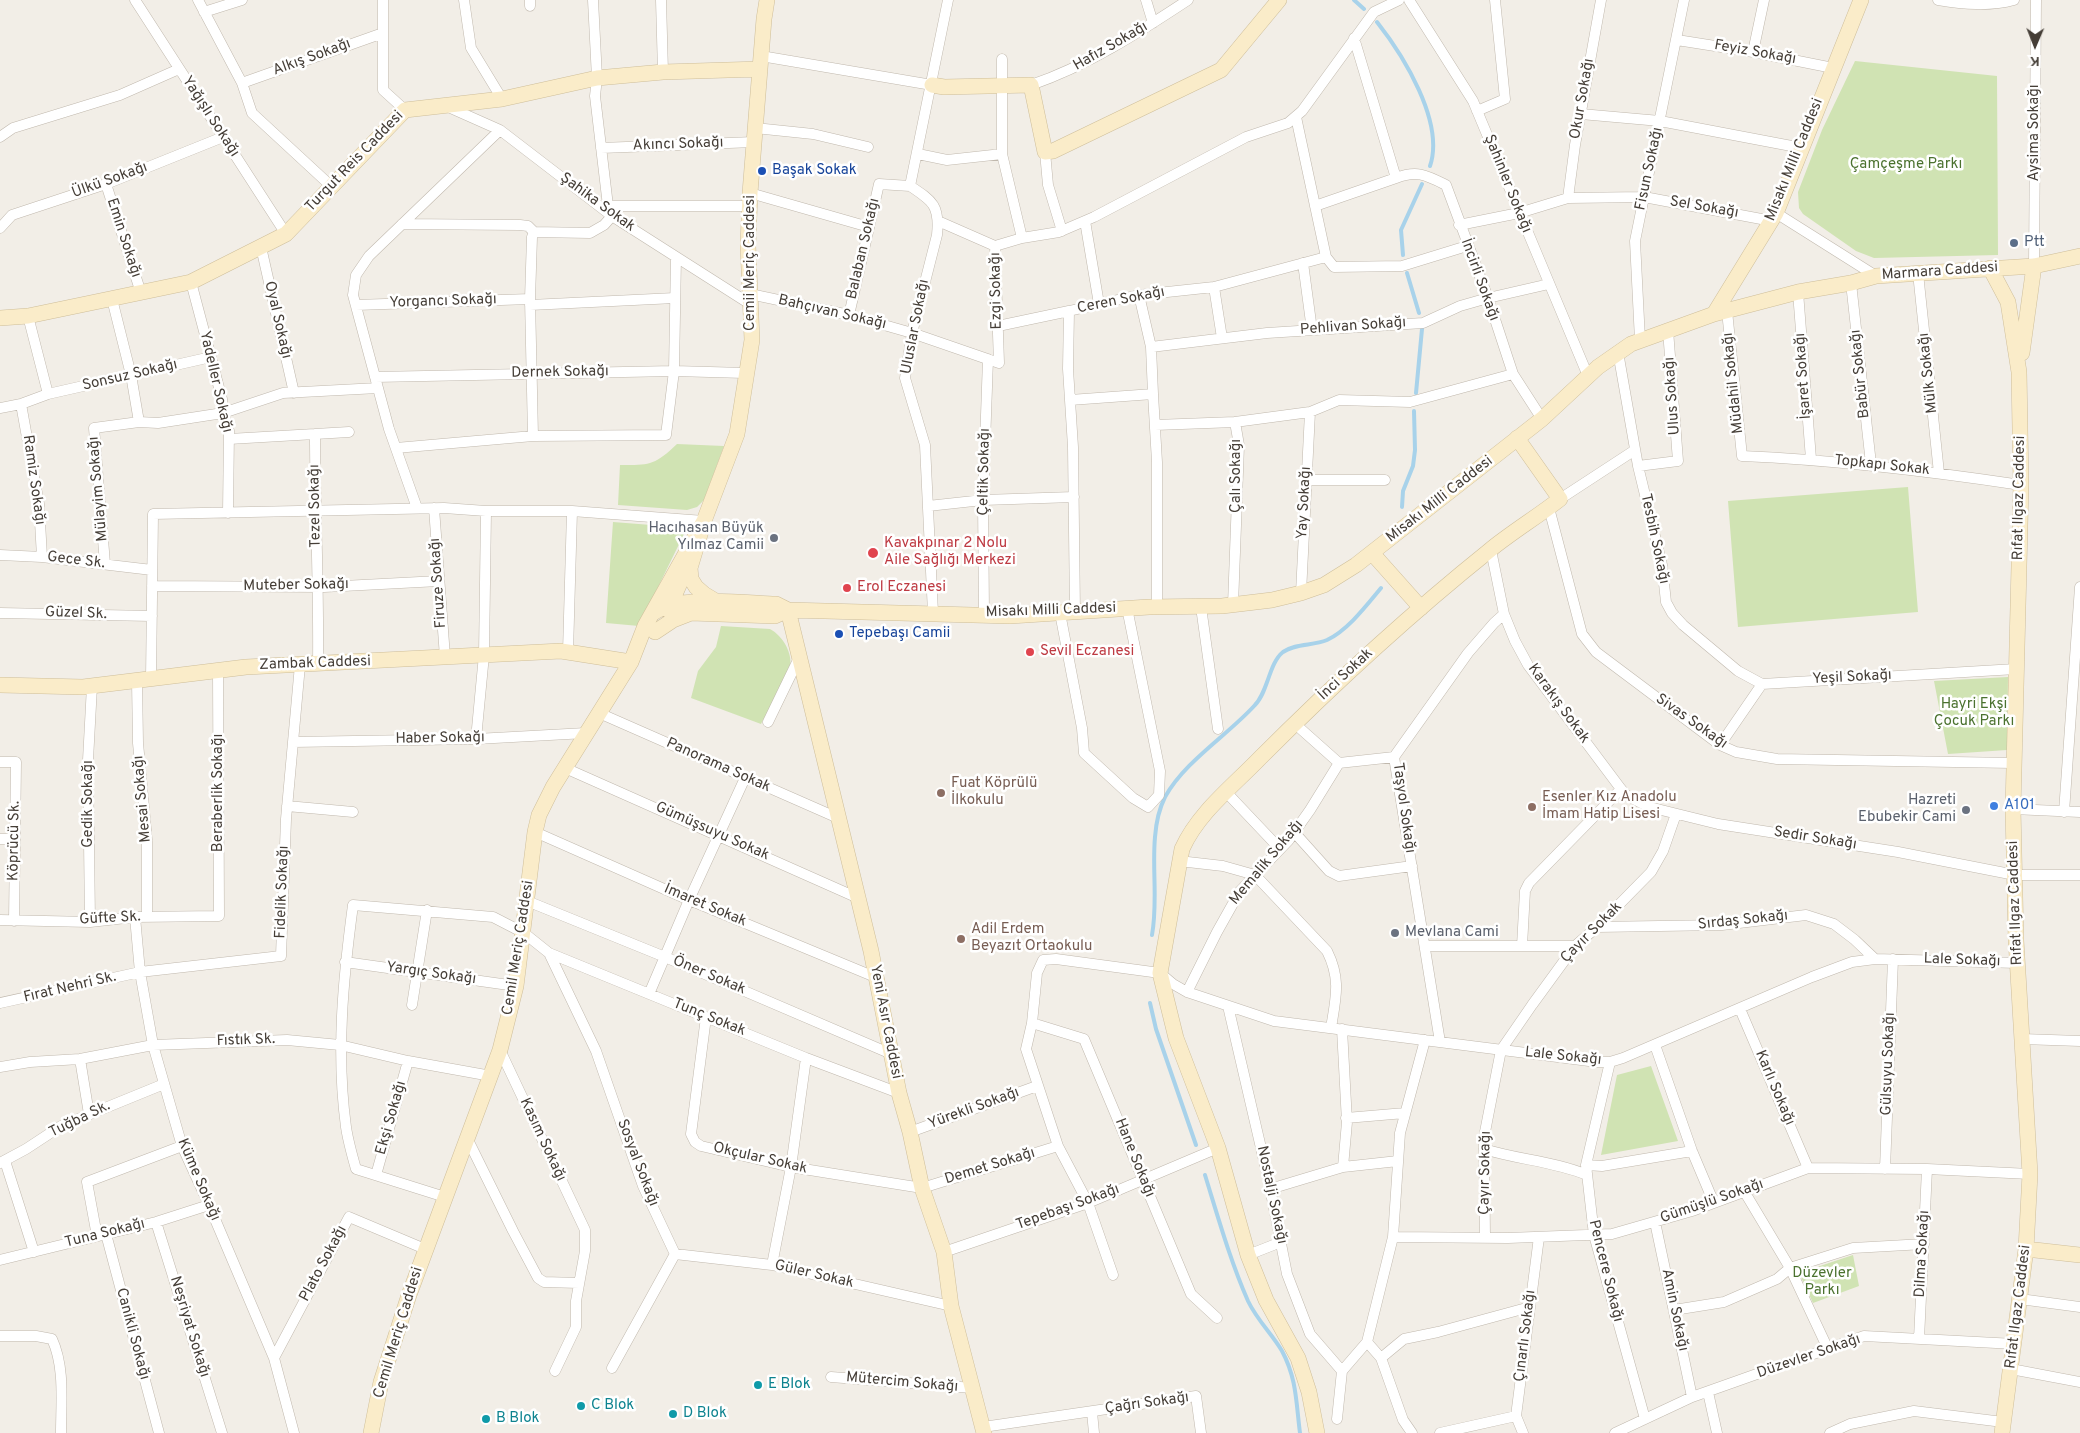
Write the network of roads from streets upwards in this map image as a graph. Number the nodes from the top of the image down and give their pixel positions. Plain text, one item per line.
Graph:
1 (135, 0) edge
2 (198, 0) edge
3 (242, 0) edge
4 (383, 0) edge
5 (464, 0) edge
6 (593, 0) edge
7 (661, 0) edge
8 (771, 0) edge
9 (948, 0) edge
10 (1146, 0) edge
11 (1188, 0) edge
12 (1279, 0) edge
13 (1398, 0) edge
14 (1409, 0) edge
15 (1495, 0) edge
16 (1601, 0) edge
17 (1684, 0) edge
18 (1764, 0) edge
19 (1938, 0) edge
20 (1942, 0) edge
21 (2014, 0) edge
22 (2036, 0) edge
23 (1857, 1) edge
24 (204, 12) junction
25 (1153, 23) junction
26 (383, 33) junction
27 (1354, 38) junction
28 (1677, 40) junction
29 (1753, 52) junction
30 (1002, 59) dead end
31 (760, 63) junction
32 (179, 68) junction
33 (1833, 68) junction
34 (663, 72) junction
35 (597, 78) junction
36 (242, 83) junction
37 (932, 85) junction
38 (1031, 85) junction
39 (1001, 86) junction
40 (502, 99) junction
41 (443, 105) junction
42 (405, 110) junction
43 (1477, 111) junction
44 (1581, 114) junction
45 (1296, 117) junction
46 (1660, 120) junction
47 (500, 130) junction
48 (755, 135) junction
49 (223, 136) junction
50 (0, 137) edge
51 (868, 147) dead end
52 (601, 148) junction
53 (1802, 148) junction
54 (1045, 152) junction
55 (918, 154) junction
56 (1002, 154) junction
57 (1396, 178) junction
58 (106, 184) junction
59 (332, 186) junction
60 (910, 186) junction
61 (1644, 197) junction
62 (1568, 198) junction
63 (750, 200) junction
64 (608, 206) junction
65 (1315, 206) junction
66 (1519, 213) junction
67 (612, 216) junction
68 (1774, 217) junction
69 (938, 221) junction
70 (1085, 221) junction
71 (402, 224) junction
72 (1459, 225) junction
73 (869, 227) junction
74 (0, 228) edge
75 (1062, 231) junction
76 (534, 232) junction
77 (286, 234) junction
78 (1022, 238) junction
79 (995, 246) junction
80 (1467, 246) junction
81 (261, 247) junction
82 (2080, 256) edge
83 (676, 257) junction
84 (1326, 257) junction
85 (1303, 263) junction
86 (2034, 266) junction
87 (1990, 268) junction
88 (1918, 273) junction
89 (1876, 276) junction
90 (191, 282) junction
91 (1851, 283) junction
92 (1549, 284) junction
93 (1214, 287) junction
94 (1798, 292) junction
95 (141, 293) junction
96 (1139, 295) junction
97 (675, 298) junction
98 (1488, 298) junction
99 (112, 299) junction
100 (750, 299) junction
101 (530, 302) junction
102 (1099, 304) junction
103 (356, 305) junction
104 (1069, 311) junction
105 (1720, 313) junction
106 (849, 315) junction
107 (28, 316) junction
108 (0, 318) edge
109 (998, 326) junction
110 (1312, 330) junction
111 (1668, 330) junction
112 (912, 333) junction
113 (1222, 338) junction
114 (1640, 340) junction
115 (1151, 347) junction
116 (1618, 352) junction
117 (211, 357) junction
118 (988, 359) junction
119 (999, 363) joint
120 (674, 371) junction
121 (745, 372) junction
122 (2020, 372) junction
123 (532, 373) junction
124 (1513, 374) junction
125 (130, 375) junction
126 (1588, 376) junction
127 (375, 377) junction
128 (378, 388) junction
129 (294, 393) junction
130 (48, 394) junction
131 (1153, 394) junction
132 (1070, 400) junction
133 (20, 404) junction
134 (0, 408) edge
135 (1310, 412) junction
136 (223, 413) junction
137 (1542, 419) junction
138 (139, 422) junction
139 (1235, 422) junction
140 (1155, 425) junction
141 (349, 432) dead end
142 (316, 434) junction
143 (533, 436) junction
144 (1517, 438) junction
145 (229, 440) junction
146 (396, 448) junction
147 (1635, 450) junction
148 (1742, 456) joint
149 (1811, 459) junction
150 (1871, 464) junction
151 (1638, 466) junction
152 (1940, 472) junction
153 (1306, 480) junction
154 (1385, 480) dead end
155 (2021, 484) junction
156 (1074, 497) junction
157 (983, 500) junction
158 (1555, 504) junction
159 (928, 506) junction
160 (417, 508) junction
161 (434, 508) junction
162 (486, 511) junction
163 (572, 511) junction
164 (315, 512) junction
165 (228, 513) junction
166 (704, 521) junction
167 (696, 548) junction
168 (1491, 550) junction
169 (1372, 553) junction
170 (0, 555) edge
171 (42, 557) junction
172 (105, 564) junction
173 (678, 567) junction
174 (152, 570) junction
175 (439, 582) junction
176 (152, 586) junction
177 (319, 587) junction
178 (2080, 587) edge
179 (1301, 594) junction
180 (674, 601) junction
181 (718, 602) junction
182 (1233, 605) junction
183 (1157, 606) junction
184 (1201, 607) junction
185 (1128, 608) junction
186 (1421, 608) junction
187 (788, 610) junction
188 (0, 613) edge
189 (691, 613) junction
190 (933, 613) junction
191 (1068, 613) junction
192 (652, 614) junction
193 (984, 614) junction
194 (1504, 614) junction
195 (152, 616) junction
196 (655, 632) junction
197 (568, 652) junction
198 (484, 655) junction
199 (799, 657) junction
200 (444, 658) junction
201 (631, 662) junction
202 (318, 664) junction
203 (300, 665) junction
204 (2016, 669) junction
205 (218, 670) junction
206 (144, 680) junction
207 (1762, 684) junction
208 (0, 685) edge
209 (92, 686) junction
210 (599, 713) junction
211 (768, 722) dead end
212 (1294, 723) junction
213 (1218, 729) dead end
214 (586, 733) junction
215 (476, 739) junction
216 (293, 742) junction
217 (1720, 745) junction
218 (1394, 757) junction
219 (0, 762) edge
220 (1339, 763) junction
221 (2013, 763) junction
222 (565, 768) junction
223 (744, 778) junction
224 (1621, 789) junction
225 (1226, 792) junction
226 (287, 806) junction
227 (2013, 809) junction
228 (353, 812) dead end
229 (2064, 812) junction
230 (2080, 812) edge
231 (1676, 814) junction
232 (838, 818) junction
233 (535, 832) junction
234 (1294, 832) junction
235 (720, 836) junction
236 (0, 839) edge
237 (15, 839) junction
238 (1280, 849) junction
239 (1179, 861) junction
240 (1412, 866) junction
241 (1255, 875) junction
242 (2014, 875) junction
243 (2080, 875) edge
244 (858, 898) junction
245 (689, 900) junction
246 (527, 901) junction
247 (427, 910) junction
248 (219, 916) joint
249 (135, 917) junction
250 (147, 917) junction
251 (0, 920) edge
252 (14, 920) junction
253 (90, 922) junction
254 (1597, 927) junction
255 (524, 933) junction
256 (1424, 946) junction
257 (1522, 946) junction
258 (1575, 946) junction
259 (549, 953) junction
260 (665, 957) junction
261 (1875, 958) junction
262 (1894, 959) junction
263 (345, 962) junction
264 (2018, 963) junction
265 (140, 972) junction
266 (418, 973) junction
267 (1160, 973) junction
268 (875, 977) junction
269 (516, 986) junction
270 (1187, 992) junction
271 (649, 994) junction
272 (0, 1003) edge
273 (412, 1005) dead end
274 (1228, 1006) junction
275 (1740, 1009) junction
276 (706, 1017) junction
277 (1032, 1023) junction
278 (1331, 1028) junction
279 (1342, 1029) junction
280 (2022, 1039) junction
281 (1425, 1040) junction
282 (2080, 1041) edge
283 (1440, 1042) junction
284 (153, 1045) junction
285 (340, 1045) junction
286 (1655, 1045) junction
287 (500, 1050) junction
288 (1501, 1050) junction
289 (889, 1053) junction
290 (806, 1058) junction
291 (80, 1059) junction
292 (408, 1061) junction
293 (1610, 1062) junction
294 (0, 1067) edge
295 (491, 1076) junction
296 (164, 1084) junction
297 (1037, 1086) junction
298 (899, 1092) junction
299 (1405, 1113) junction
300 (90, 1114) junction
301 (1346, 1118) junction
302 (910, 1132) junction
303 (467, 1138) junction
304 (182, 1146) junction
305 (1058, 1146) junction
306 (1218, 1148) junction
307 (1484, 1149) junction
308 (1692, 1151) junction
309 (1398, 1161) junction
310 (2, 1162) edge
311 (1343, 1166) junction
312 (791, 1168) junction
313 (1808, 1168) junction
314 (1885, 1169) junction
315 (1587, 1170) junction
316 (1927, 1170) junction
317 (2030, 1174) junction
318 (376, 1175) junction
319 (1142, 1179) junction
320 (922, 1188) junction
321 (1270, 1189) junction
322 (1744, 1191) junction
323 (445, 1198) junction
324 (1088, 1203) junction
325 (1714, 1203) junction
326 (210, 1205) junction
327 (156, 1222) junction
328 (1655, 1222) junction
329 (102, 1235) junction
330 (1594, 1235) junction
331 (1393, 1237) junction
332 (1539, 1237) junction
333 (1485, 1238) junction
334 (1281, 1242) junction
335 (1924, 1244) junction
336 (425, 1249) junction
337 (2026, 1249) junction
338 (34, 1252) junction
339 (944, 1252) junction
340 (675, 1254) junction
341 (1248, 1255) junction
342 (2080, 1255) edge
343 (0, 1260) edge
344 (772, 1265) junction
345 (1790, 1268) junction
346 (1113, 1275) dead end
347 (579, 1283) junction
348 (2020, 1300) junction
349 (951, 1306) junction
350 (1530, 1307) junction
351 (2080, 1307) edge
352 (1674, 1310) junction
353 (1217, 1318) dead end
354 (0, 1336) edge
355 (1919, 1339) junction
356 (1367, 1342) junction
357 (2015, 1344) junction
358 (1828, 1349) junction
359 (274, 1358) junction
360 (1381, 1358) junction
361 (612, 1368) dead end
362 (2012, 1369) junction
363 (555, 1371) dead end
364 (1342, 1371) junction
365 (831, 1377) dead end
366 (2080, 1382) edge
367 (973, 1388) junction
368 (1708, 1392) junction
369 (1692, 1398) junction
370 (1092, 1412) junction
371 (1516, 1416) junction
372 (1337, 1419) dead end
373 (1645, 1419) junction
374 (2003, 1427) edge
375 (984, 1430) edge
376 (61, 1433) edge
377 (159, 1433) edge
378 (222, 1433) edge
379 (294, 1433) edge
380 (371, 1433) edge
381 (1094, 1433) edge
382 (1201, 1433) edge
383 (1317, 1433) edge
384 (1412, 1433) edge
385 (1440, 1433) edge
386 (1524, 1433) edge
387 (1615, 1433) edge
388 (1717, 1433) edge
389 (1830, 1433) edge

1 - 32 street, Yağışlı Sokağı
2 - 24 street
3 - 24 street
4 - 26 street
5 - 40 street
6 - 35 street
7 - 34 street
8 - 31 street, Cemii Meriç Caddesi
9 - 37 street
10 - 25 street
11 - 25 street, Hafız Sokağı
12 - 54 street
13 - 27 street
14 - 43 street, Şahinler Sokağı
15 - 43 street
16 - 44 street, Okur Sokağı
17 - 28 street, Fisun Sokağı
18 - 29 street
19 - 20 street
20 - 21 street
22 - 86 street, Aysima Sokağı
23 - 33 street, Misakı Milli Caddesi
24 - 36 street
25 - 38 street, Hafız Sokağı
26 - 36 street, Alkış Sokağı
26 - 42 street
27 - 45 street
27 - 57 street
28 - 29 street, Feyiz Sokağı
28 - 46 street, Fisun Sokağı
29 - 33 street, Feyiz Sokağı
30 - 39 street
31 - 34 street, Turgut Reis Caddesi
31 - 37 street
31 - 48 street, Cemii Meriç Caddesi
32 - 49 street, Yağışlı Sokağı
32 - 50 street
33 - 53 street, Misakı Milli Caddesi
34 - 35 street, Turgut Reis Caddesi
35 - 40 street, Turgut Reis Caddesi
35 - 52 street
36 - 59 street
37 - 39 street
37 - 55 street
38 - 39 street
38 - 54 street
39 - 56 street
40 - 41 street, Turgut Reis Caddesi
41 - 42 street, Turgut Reis Caddesi
41 - 47 street, Şahika Sokak
42 - 59 street, Turgut Reis Caddesi
43 - 66 street, Şahinler Sokağı
44 - 46 street
44 - 62 street, Okur Sokağı
45 - 65 street
45 - 70 street, Ezgi Sokağı
46 - 53 street
46 - 61 street, Fisun Sokağı
47 - 67 street, Şahika Sokak
47 - 71 street
48 - 51 street, Akıncı Sokağı
48 - 52 street, Akıncı Sokağı
48 - 63 street, Cemii Meriç Caddesi
49 - 58 street, Ülkü Sokağı
49 - 77 street, Yağışlı Sokağı
52 - 64 street
53 - 68 street, Misakı Milli Caddesi
54 - 75 street
55 - 56 street
55 - 60 street
56 - 78 street
57 - 65 street, İncirli Sokağı
57 - 72 street, İncirli Sokağı
58 - 74 street, Ülkü Sokağı
58 - 95 street, Emin Sokağı
59 - 77 street, Turgut Reis Caddesi
60 - 69 street
60 - 73 street, Balaban Sokağı
61 - 62 street, Sel Sokağı
61 - 68 street, Sel Sokağı
61 - 114 street, Fisun Sokağı
62 - 66 street, Sel Sokağı
63 - 64 street
63 - 73 street
63 - 100 street, Cemii Meriç Caddesi
64 - 67 street
65 - 84 street
66 - 72 street, Sel Sokağı
66 - 92 street, Şahinler Sokağı
67 - 76 street
67 - 83 street, Şahika Sokak
68 - 89 street, Sel Sokağı
68 - 105 street, Misakı Milli Caddesi
69 - 79 street
69 - 112 street, Uluslar Sokağı
70 - 75 street, Ezgi Sokağı
70 - 102 street
71 - 76 street
71 - 103 street
72 - 80 street, İncirli Sokağı
73 - 106 street, Balaban Sokağı
75 - 78 street, Ezgi Sokağı
76 - 101 street
77 - 81 street, Turgut Reis Caddesi
78 - 79 street, Ezgi Sokağı
79 - 109 street, Ezgi Sokağı
80 - 84 street
80 - 98 street, İncirli Sokağı
81 - 90 street, Turgut Reis Caddesi
81 - 129 street, Oyal Sokağı
82 - 86 street, Marmara Caddesi
83 - 97 street
83 - 100 street, Şahika Sokak
84 - 85 street, Ceren Sokağı
85 - 93 street, Ceren Sokağı
85 - 110 street
86 - 87 street, Marmara Caddesi
86 - 122 street, Rıfat Ilgaz Caddesi
87 - 88 street, Marmara Caddesi
87 - 122 street, Rıfat Ilgaz Caddesi
88 - 89 street, Marmara Caddesi
88 - 152 street, Mülk Sokağı
89 - 91 street, Marmara Caddesi
90 - 95 street, Turgut Reis Caddesi
90 - 117 street, Yadeller Sokağı
91 - 94 street, Marmara Caddesi
91 - 150 street, Babür Sokağı
92 - 98 street, Pehlivan Sokağı
92 - 126 street, Şahinler Sokağı
93 - 96 street, Ceren Sokağı
93 - 113 street
94 - 105 street, Marmara Caddesi
94 - 149 street, İşaret Sokağı
95 - 99 street, Turgut Reis Caddesi
96 - 102 street, Ceren Sokağı
96 - 115 street
97 - 101 street, Yorgancı Sokağı
97 - 120 street
98 - 110 street, Pehlivan Sokağı
98 - 124 street, İncirli Sokağı
99 - 107 street, Turgut Reis Caddesi
99 - 125 street
100 - 106 street, Bahçıvan Sokağı
100 - 121 street, Cemii Meriç Caddesi
101 - 103 street, Yorgancı Sokağı
101 - 123 street
102 - 104 street, Ceren Sokağı
103 - 127 street
104 - 109 street
104 - 132 street, Ceren Sokağı
105 - 111 street, Misakı Milli Caddesi
105 - 148 street, Müdahil Sokağı
106 - 112 street, Bahçıvan Sokağı
107 - 108 street, Turgut Reis Caddesi
107 - 130 street
109 - 119 street, Ezgi Sokağı
110 - 113 street, Pehlivan Sokağı
111 - 114 street, Misakı Milli Caddesi
111 - 151 street, Ulus Sokağı
112 - 118 street, Bahçıvan Sokağı
112 - 159 street, Uluslar Sokağı
113 - 115 street, Pehlivan Sokağı
114 - 116 street, Misakı Milli Caddesi
115 - 131 street
116 - 126 street, Misakı Milli Caddesi
116 - 147 street, Tesbih Sokağı
117 - 125 street, Sonsuz Sokağı
117 - 136 street, Yadeller Sokağı
118 - 119 street, Bahçıvan Sokağı
118 - 157 street, Çeltik Sokağı
120 - 121 street, Dernek Sokağı
120 - 123 street, Dernek Sokağı
120 - 143 street
121 - 166 street, Cemii Meriç Caddesi
122 - 155 street, Rıfat Ilgaz Caddesi
123 - 127 street, Dernek Sokağı
123 - 143 street
124 - 135 street, Çalı Sokağı
124 - 137 street, İncirli Sokağı
125 - 130 street, Sonsuz Sokağı
125 - 138 street
126 - 137 street, Misakı Milli Caddesi
127 - 128 street
128 - 129 street
128 - 146 street
129 - 136 street
130 - 133 street, Sonsuz Sokağı
131 - 132 street
131 - 140 street
132 - 156 street, Ceren Sokağı
133 - 134 street, Sonsuz Sokağı
133 - 171 street, Ramiz Sokağı
135 - 139 street, Çalı Sokağı
135 - 153 street, Yay Sokağı
136 - 138 street
136 - 145 street, Yadeller Sokağı
137 - 144 street, Misakı Milli Caddesi
138 - 172 street, Mülayim Sokağı
139 - 140 street
139 - 182 street, Çalı Sokağı
140 - 183 street
141 - 142 street
142 - 145 street
142 - 164 street, Tezel Sokağı
143 - 146 street
144 - 158 street, Sivas Sokağı
144 - 169 street, Misakı Milli Caddesi
145 - 165 street, Yadeller Sokağı
146 - 160 street
147 - 151 street, Tesbih Sokağı
147 - 158 street, İnci Sokak
148 - 149 street, Topkapı Sokak
149 - 150 street, Topkapı Sokak
150 - 152 street, Topkapı Sokak
151 - 207 street, Tesbih Sokağı
152 - 155 street, Topkapı Sokak
153 - 154 street
153 - 179 street, Yay Sokağı
155 - 204 street, Rıfat Ilgaz Caddesi
156 - 157 street
156 - 191 street, Ceren Sokağı
157 - 159 street
157 - 193 street, Çeltik Sokağı
158 - 168 street, İnci Sokak
158 - 217 street, Sivas Sokağı
159 - 190 street, Uluslar Sokağı
160 - 161 street
160 - 164 street
161 - 162 street
161 - 175 street, Firuze Sokağı
162 - 163 street
162 - 198 street
163 - 166 street
163 - 197 street
164 - 165 street
164 - 177 street, Tezel Sokağı
165 - 174 street, Mesai Sokağı
166 - 167 street
166 - 173 street, Cemil Meriç Caddesi
167 - 180 street
167 - 181 street
168 - 186 street, İnci Sokak
168 - 194 street
169 - 179 street, Misakı Milli Caddesi
169 - 186 street
170 - 171 street, Gece Sk.
171 - 172 street, Gece Sk.
172 - 174 street, Gece Sk.
173 - 180 street
173 - 192 street, Cemil Meriç Caddesi
174 - 176 street, Mesai Sokağı
175 - 177 street, Muteber Sokağı
175 - 200 street, Firuze Sokağı
176 - 177 street, Muteber Sokağı
176 - 195 street, Mesai Sokağı
177 - 202 street, Tezel Sokağı
178 - 229 street
179 - 182 street, Misakı Milli Caddesi
180 - 181 street, Misakı Milli Caddesi
180 - 189 street
180 - 192 street, Misakı Milli Caddesi
180 - 196 street
181 - 187 street, Misakı Milli Caddesi
182 - 184 street, Misakı Milli Caddesi
183 - 184 street, Misakı Milli Caddesi
183 - 185 street, Misakı Milli Caddesi
184 - 213 street
185 - 191 street, Misakı Milli Caddesi
185 - 191 street, Ceren Sokağı
186 - 212 street, İnci Sokak
187 - 189 street, Misakı Milli Caddesi
187 - 190 street, Misakı Milli Caddesi
187 - 199 street, Yeni Asır Caddesi
188 - 195 street, Güzel Sk.
189 - 196 street, Misakı Milli Caddesi
190 - 193 street, Misakı Milli Caddesi
191 - 193 street, Misakı Milli Caddesi
192 - 201 street, Cemil Meriç Caddesi
194 - 218 street, Taşyol Sokağı
194 - 224 street, Karakış Sokak
195 - 206 street, Mesai Sokağı
196 - 201 street
197 - 198 street, Zambak Caddesi
197 - 201 street, Zambak Caddesi
198 - 200 street, Zambak Caddesi
198 - 215 street
199 - 211 street
199 - 232 street, Yeni Asır Caddesi
200 - 202 street, Zambak Caddesi
201 - 210 street, Cemil Meriç Caddesi
202 - 203 street, Zambak Caddesi
203 - 205 street, Zambak Caddesi
203 - 216 street, Fidelik Sokağı
204 - 207 street, Yeşil Sokağı
204 - 221 street, Rıfat Ilgaz Caddesi
205 - 206 street, Zambak Caddesi
205 - 248 street, Beraberlik Sokağı
206 - 209 street, Zambak Caddesi
206 - 250 street, Mesai Sokağı
207 - 217 street
208 - 209 street, Zambak Caddesi
209 - 253 street, Gedik Sokağı
210 - 214 street, Cemil Meriç Caddesi
210 - 223 street, Panorama Sokak
212 - 220 street
212 - 225 street, İnci Sokak
214 - 215 street, Haber Sokağı
214 - 222 street, Cemil Meriç Caddesi
215 - 216 street, Haber Sokağı
216 - 226 street, Fidelik Sokağı
217 - 221 street, Sivas Sokağı
218 - 220 street
218 - 240 street, Taşyol Sokağı
219 - 237 street, Köprücü Sk.
220 - 234 street, Memalik Sokağı
221 - 227 street, Rıfat Ilgaz Caddesi
222 - 233 street, Cemil Meriç Caddesi
222 - 235 street, Gümüşsuyu Sokak
223 - 232 street, Panorama Sokak
223 - 235 street
224 - 231 street, Sedir Sokağı
224 - 257 street
225 - 238 street
225 - 239 street, İnci Sokak
226 - 228 street
226 - 265 street, Fidelik Sokağı
227 - 229 street
227 - 242 street, Rıfat Ilgaz Caddesi
229 - 230 street
231 - 242 street, Sedir Sokağı
231 - 254 street, Çayır Sokak
232 - 244 street, Yeni Asır Caddesi
233 - 245 street, İmaret Sokak
233 - 246 street, Cemil Meriç Caddesi
234 - 238 street, Memalik Sokağı
234 - 240 street
235 - 244 street, Gümüşsuyu Sokak
235 - 245 street
236 - 237 street
237 - 252 street, Köprücü Sk.
238 - 241 street, Memalik Sokağı
239 - 241 street
239 - 267 street, İnci Sokak
240 - 256 street, Taşyol Sokağı
241 - 270 street, Memalik Sokağı
241 - 278 street
242 - 243 street, Sedir Sokağı
242 - 264 street, Rıfat Ilgaz Caddesi
244 - 268 street, Yeni Asır Caddesi
245 - 260 street
245 - 268 street, İmaret Sokak
246 - 255 street, Cemil Meriç Caddesi
246 - 260 street, Öner Sokak
247 - 255 street, Tunç Sokak
247 - 263 street, Tunç Sokak
247 - 266 street
248 - 250 street, Güfte Sk.
249 - 250 street, Güfte Sk.
249 - 253 street, Güfte Sk.
249 - 265 street, Küme Sokağı
251 - 252 street, Güfte Sk.
252 - 253 street, Güfte Sk.
254 - 258 street, Çayır Sokak
254 - 261 street, Sırdaş Sokağı
255 - 259 street, Tunç Sokak
255 - 269 street, Cemil Meriç Caddesi
256 - 257 street
256 - 283 street, Taşyol Sokağı
257 - 258 street
258 - 288 street, Çayır Sokak
259 - 271 street, Tunç Sokak
259 - 340 street, Sosyal Sokağı
260 - 271 street
260 - 289 street, Öner Sokak
261 - 262 street, Lale Sokağı
261 - 275 street, Lale Sokağı
262 - 264 street, Lale Sokağı
262 - 314 street, Gülsuyu Sokağı
263 - 266 street, Yargıç Sokağı
263 - 285 street
264 - 280 street, Rıfat Ilgaz Caddesi
265 - 272 street, Fırat Nehri Sk.
265 - 284 street, Küme Sokağı
266 - 269 street, Yargıç Sokağı
266 - 273 street
267 - 270 street, Lale Sokağı
267 - 277 street
267 - 306 street
268 - 289 street, Yeni Asır Caddesi
269 - 287 street, Cemil Meriç Caddesi
270 - 274 street, Lale Sokağı
271 - 276 street, Tunç Sokak
274 - 278 street, Lale Sokağı
274 - 321 street, Nostalji Sokağı
275 - 286 street, Lale Sokağı
275 - 313 street, Karlı Sokağı
276 - 290 street, Tunç Sokak
276 - 312 street, Okçular Sokak
277 - 297 street
277 - 319 street, Hane Sokağı
278 - 279 street, Lale Sokağı
279 - 281 street, Lale Sokağı
279 - 301 street
280 - 282 street
280 - 317 street, Rıfat Ilgaz Caddesi
281 - 283 street, Lale Sokağı
281 - 299 street
283 - 288 street, Lale Sokağı
284 - 285 street, Fıstık Sk.
284 - 291 street, Fıstık Sk.
284 - 296 street, Küme Sokağı
285 - 292 street, Fıstık Sk.
285 - 318 street
286 - 293 street, Lale Sokağı
286 - 308 street
287 - 295 street, Cemil Meriç Caddesi
287 - 347 street, Kasım Sokağı
288 - 293 street, Lale Sokağı
288 - 307 street, Çayır Sokağı
289 - 298 street, Yeni Asır Caddesi
290 - 298 street, Tunç Sokak
290 - 312 street
291 - 294 street, Fıstık Sk.
291 - 300 street
292 - 295 street, Fıstık Sk.
292 - 318 street, Ekşi Sokağı
293 - 315 street, Pencere Sokağı
295 - 303 street, Cemil Meriç Caddesi
296 - 300 street, Tuğba Sk.
296 - 304 street, Küme Sokağı
297 - 302 street, Yürekli Sokağı
297 - 305 street
298 - 302 street, Yeni Asır Caddesi
299 - 301 street
299 - 309 street
300 - 310 street, Tuğba Sk.
301 - 311 street
302 - 320 street, Yeni Asır Caddesi
303 - 323 street, Cemil Meriç Caddesi
303 - 347 street
304 - 326 street, Küme Sokağı
304 - 329 street, Canikli Sokağı
305 - 320 street, Demet Sokağı
305 - 324 street
306 - 319 street, Tepebaşı Sokağı
306 - 341 street
307 - 315 street
307 - 333 street, Çayır Sokağı
308 - 315 street
308 - 325 street
309 - 311 street
309 - 331 street
310 - 338 street
311 - 321 street
312 - 320 street, Okçular Sokak
312 - 344 street
313 - 314 street, Gümüşlü Sokağı
313 - 322 street, Gümüşlü Sokağı
314 - 316 street, Gümüşlü Sokağı
315 - 330 street, Pencere Sokağı
316 - 317 street, Gümüşlü Sokağı
316 - 335 street, Dilma Sokağı
317 - 337 street, Rıfat Ilgaz Caddesi
318 - 323 street
319 - 324 street, Tepebaşı Sokağı
319 - 353 street, Hane Sokağı
320 - 339 street, Yeni Asır Caddesi
321 - 334 street, Nostalji Sokağı
322 - 325 street, Gümüşlü Sokağı
322 - 345 street
323 - 336 street, Cemil Meriç Caddesi
324 - 339 street, Tepebaşı Sokağı
324 - 346 street
325 - 328 street, Gümüşlü Sokağı
326 - 327 street, Tuna Sokağı
326 - 359 street, Küme Sokağı
327 - 329 street, Tuna Sokağı
327 - 378 street, Neşriyat Sokağı
328 - 330 street, Gümüşlü Sokağı
328 - 352 street, Amin Sokağı
329 - 338 street, Tuna Sokağı
329 - 377 street, Canikli Sokağı
330 - 332 street, Gümüşlü Sokağı
330 - 373 street, Pencere Sokağı
331 - 333 street, Gümüşlü Sokağı
331 - 356 street
332 - 333 street, Gümüşlü Sokağı
332 - 350 street, Çınarlı Sokağı
334 - 341 street
334 - 364 street, Nostalji Sokağı
335 - 345 street
335 - 355 street, Dilma Sokağı
336 - 359 street, Plato Sokağı
336 - 380 street, Cemil Meriç Caddesi
337 - 342 street
337 - 348 street, Rıfat Ilgaz Caddesi
338 - 343 street, Tuna Sokağı
339 - 349 street, Yeni Asır Caddesi
340 - 344 street, Güler Sokak
340 - 361 street
341 - 383 street
344 - 349 street, Güler Sokak
345 - 352 street
345 - 358 street
347 - 363 street
348 - 351 street
348 - 357 street, Rıfat Ilgaz Caddesi
349 - 367 street, Yeni Asır Caddesi
350 - 360 street
350 - 371 street, Çınarlı Sokağı
352 - 369 street, Amin Sokağı
354 - 376 street
355 - 357 street, Düzevler Sokağı
355 - 358 street, Düzevler Sokağı
356 - 360 street
356 - 364 street
357 - 362 street, Rıfat Ilgaz Caddesi
358 - 368 street, Düzevler Sokağı
359 - 379 street, Küme Sokağı
360 - 384 street
362 - 366 street
362 - 374 street, Rıfat Ilgaz Caddesi
364 - 372 street
365 - 367 street, Mütercim Sokağı
367 - 375 street, Yeni Asır Caddesi
368 - 369 street, Düzevler Sokağı
368 - 388 street
369 - 373 street, Düzevler Sokağı
370 - 375 street, Çağrı Sokağı
370 - 381 street, Çağrı Sokağı
370 - 382 street, Çağrı Sokağı
371 - 385 street
371 - 386 street
373 - 387 street, Düzevler Sokağı
374 - 389 street

